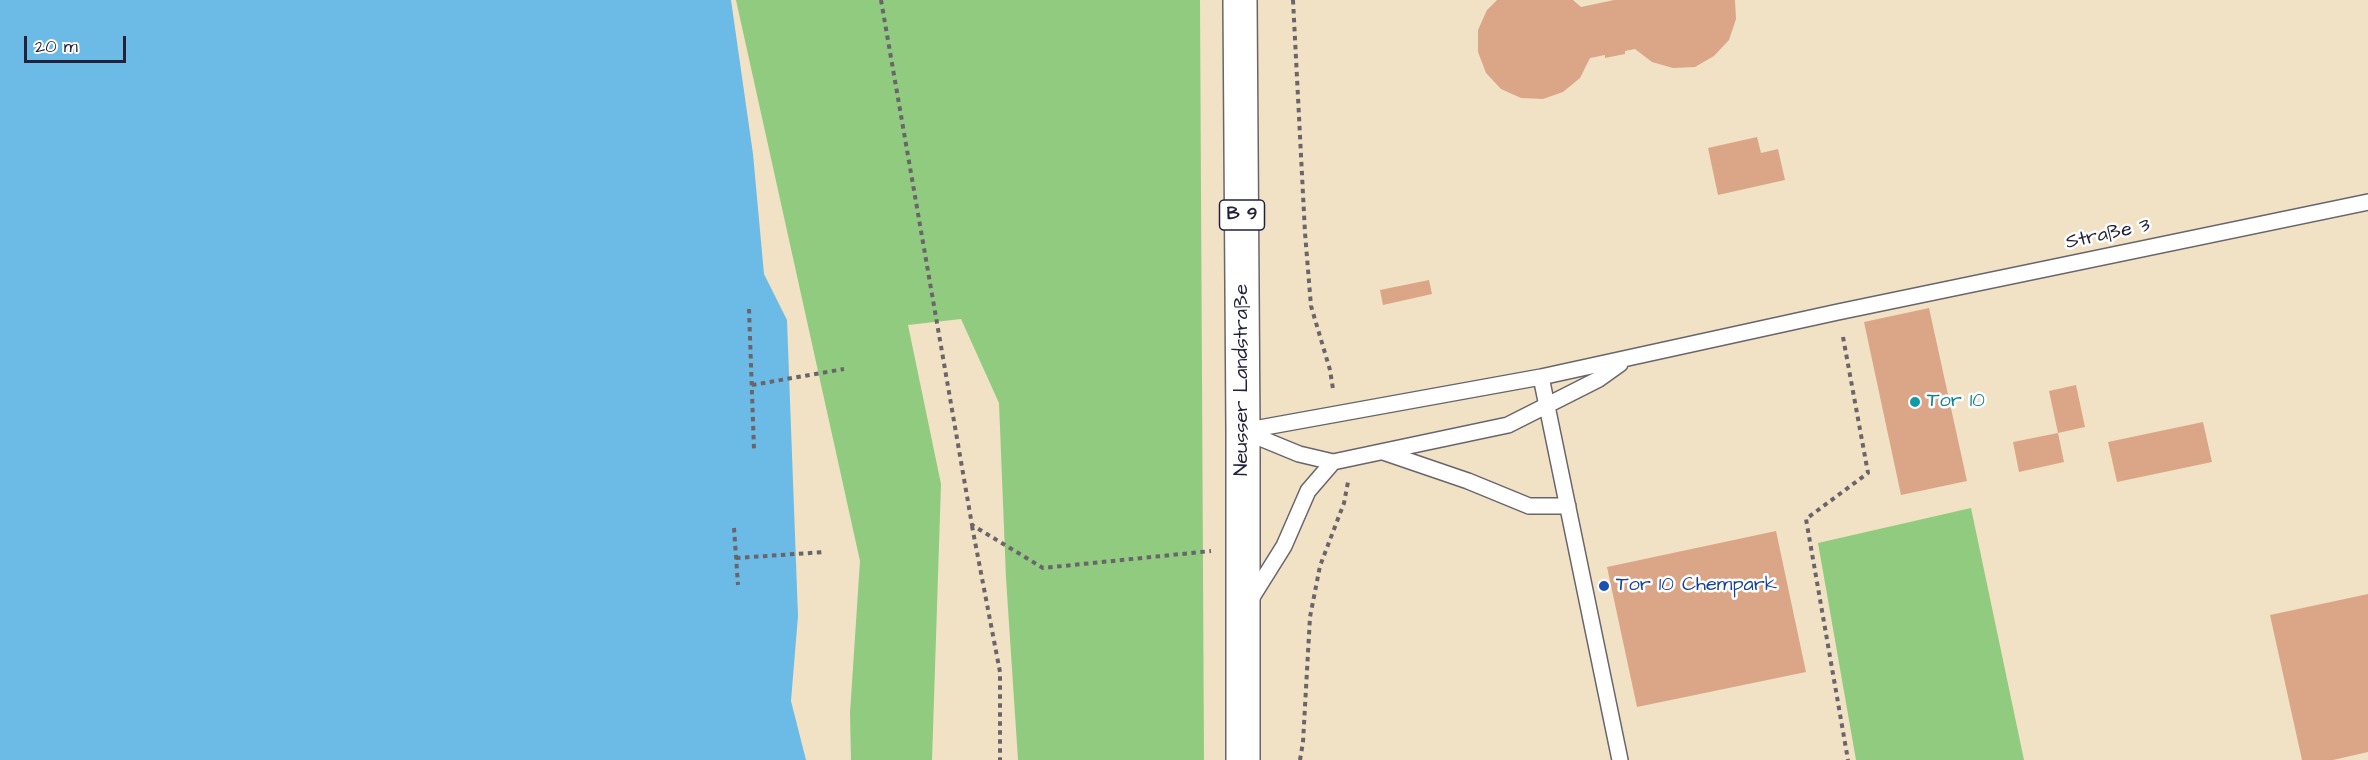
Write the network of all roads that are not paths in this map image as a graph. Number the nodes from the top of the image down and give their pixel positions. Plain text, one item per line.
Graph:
1 (1240, 0) edge
2 (2368, 202) edge
3 (1626, 359) junction
4 (1541, 377) junction
5 (1548, 406) junction
6 (1243, 431) junction
7 (1383, 452) junction
8 (1339, 461) junction
9 (1568, 506) junction
10 (1243, 611) junction
11 (1243, 760) edge
12 (1620, 760) edge

1 - 6 main road, Neusser Landstraße / B 9
2 - 3 lane, Straße 3
3 - 4 lane, Straße 3
3 - 5 lane
4 - 5 lane
4 - 6 lane, Straße 3
5 - 7 lane
5 - 9 lane
6 - 8 lane
6 - 10 main road, Neusser Landstraße / B 9
7 - 8 lane
7 - 9 lane
8 - 10 lane
9 - 12 lane
10 - 11 main road, Neusser Landstraße / B 9

